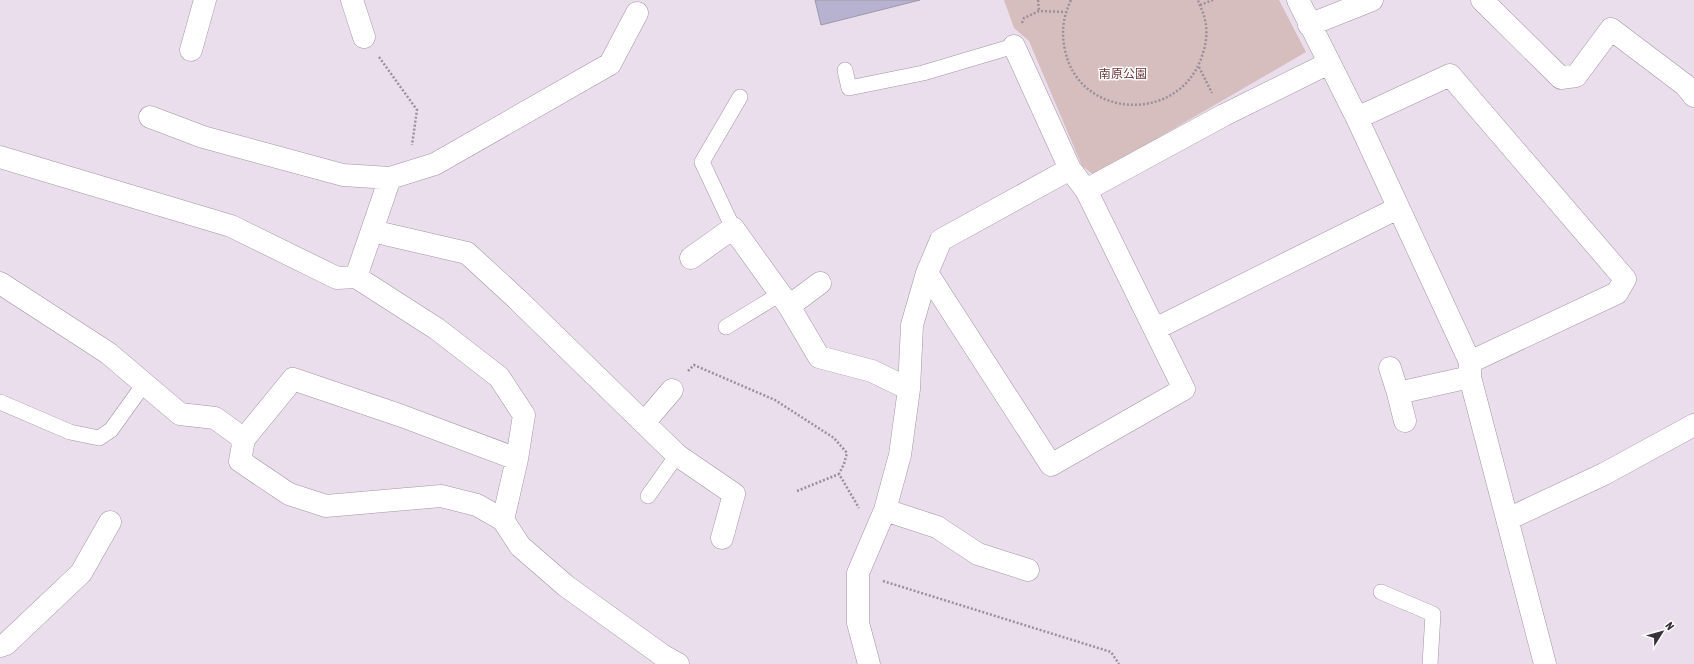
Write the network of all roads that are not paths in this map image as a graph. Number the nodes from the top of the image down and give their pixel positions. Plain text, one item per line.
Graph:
1 (205, 0) edge
2 (352, 0) edge
3 (1298, 0) edge
4 (1372, 0) edge
5 (1482, 0) edge
6 (637, 13) dead end
7 (1309, 25) junction
8 (364, 38) road end
9 (1014, 46) joint
10 (191, 50) dead end
11 (1329, 63) junction
12 (845, 70) dead end
13 (1694, 96) edge
14 (740, 97) dead end
15 (150, 117) dead end
16 (1358, 118) junction
17 (0, 157) edge
18 (1070, 169) junction
19 (390, 178) junction
20 (1086, 190) junction
21 (1398, 208) junction
22 (733, 228) junction
23 (372, 231) junction
24 (691, 258) dead end
25 (927, 273) junction
26 (356, 277) junction
27 (0, 283) edge
28 (820, 283) dead end
29 (785, 300) junction
30 (726, 327) dead end
31 (1155, 328) junction
32 (1390, 368) dead end
33 (1470, 369) junction
34 (144, 384) junction
35 (909, 389) junction
36 (672, 390) dead end
37 (1398, 393) junction
38 (0, 402) edge
39 (1405, 421) dead end
40 (644, 423) junction
41 (1694, 425) edge
42 (244, 439) junction
43 (677, 455) junction
44 (517, 459) junction
45 (648, 496) dead end
46 (886, 510) junction
47 (1508, 519) junction
48 (503, 520) junction
49 (110, 522) dead end
50 (722, 538) dead end
51 (1028, 570) dead end
52 (1381, 592) dead end
53 (0, 646) edge
54 (678, 664) edge
55 (869, 664) edge
56 (1430, 664) edge
57 (1545, 664) edge

1 - 10 street
2 - 8 street
3 - 7 street
4 - 7 street
5 - 13 street
6 - 19 street
7 - 11 street
9 - 12 lane
9 - 18 street
11 - 16 street
11 - 20 street
14 - 22 lane
15 - 19 street
16 - 21 street
16 - 33 street
17 - 26 street
18 - 20 street
18 - 25 street
19 - 23 street
20 - 31 street
21 - 31 street
21 - 33 street
22 - 24 street
22 - 29 street
23 - 26 street
23 - 40 street
25 - 31 street
25 - 35 street
26 - 44 street
27 - 34 street
28 - 29 street
29 - 30 lane
29 - 35 street
32 - 37 street
33 - 37 street
33 - 47 street
34 - 38 lane
34 - 42 street
35 - 46 street
36 - 40 street
37 - 39 street
40 - 43 street
41 - 47 street
42 - 44 street
42 - 48 street
43 - 45 lane
43 - 50 street
44 - 48 street
46 - 51 street
46 - 55 street
47 - 57 street
48 - 54 street
49 - 53 street
52 - 56 lane

